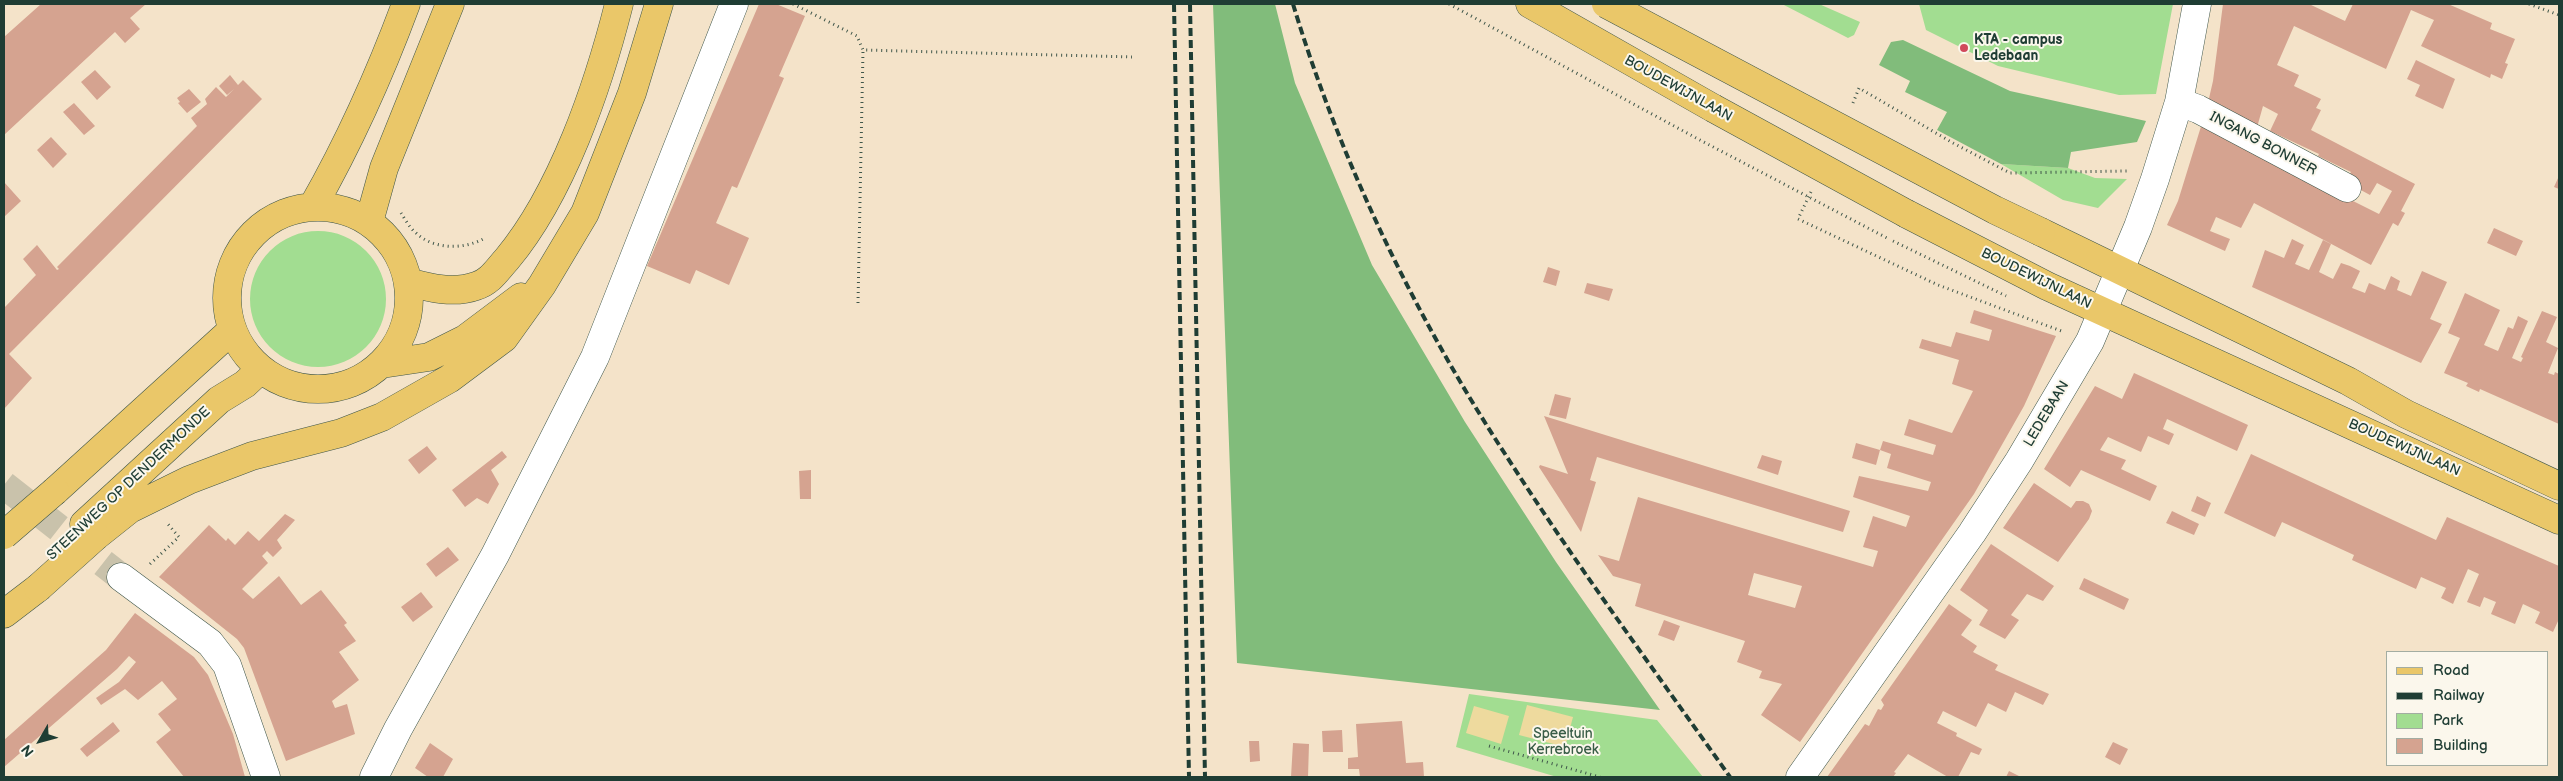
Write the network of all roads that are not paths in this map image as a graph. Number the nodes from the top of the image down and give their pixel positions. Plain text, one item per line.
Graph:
1 (406, 4) edge
2 (450, 4) edge
3 (619, 4) edge
4 (659, 4) edge
5 (734, 4) edge
6 (1530, 4) edge
7 (1606, 4) edge
8 (2197, 4) edge
9 (2179, 102) junction
10 (2347, 188) dead end
11 (313, 206) junction
12 (369, 222) junction
13 (2120, 271) junction
14 (408, 282) junction
15 (542, 285) junction
16 (2103, 312) junction
17 (232, 330) junction
18 (382, 364) junction
19 (261, 369) junction
20 (2559, 486) edge
21 (2559, 520) edge
22 (90, 530) junction
23 (4, 535) edge
24 (125, 580) tunnel mouth
25 (33, 583) junction
26 (4, 605) edge
27 (4, 614) edge
28 (266, 777) edge
29 (374, 777) edge
30 (1800, 777) edge

1 - 11 main road
2 - 12 main road
3 - 14 main road
4 - 15 main road, STEENWEG OP DENDERMONDE
5 - 29 street
6 - 16 main road, BOUDEWIJNLAAN, bridge
7 - 13 main road, bridge
8 - 9 street, LEDEBAAN
9 - 10 street, INGANG BONNER
9 - 13 street, LEDEBAAN
11 - 12 main road
11 - 17 main road
12 - 14 main road
13 - 16 street, LEDEBAAN
13 - 20 main road
14 - 18 main road
15 - 18 main road
15 - 22 main road, STEENWEG OP DENDERMONDE
16 - 21 main road, BOUDEWIJNLAAN
16 - 30 street, LEDEBAAN
17 - 19 main road
17 - 23 main road, bridge
18 - 19 main road
19 - 22 main road, STEENWEG OP DENDERMONDE
22 - 25 main road, STEENWEG OP DENDERMONDE
24 - 28 street
25 - 26 main road, STEENWEG OP DENDERMONDE
25 - 27 main road, STEENWEG OP DENDERMONDE

